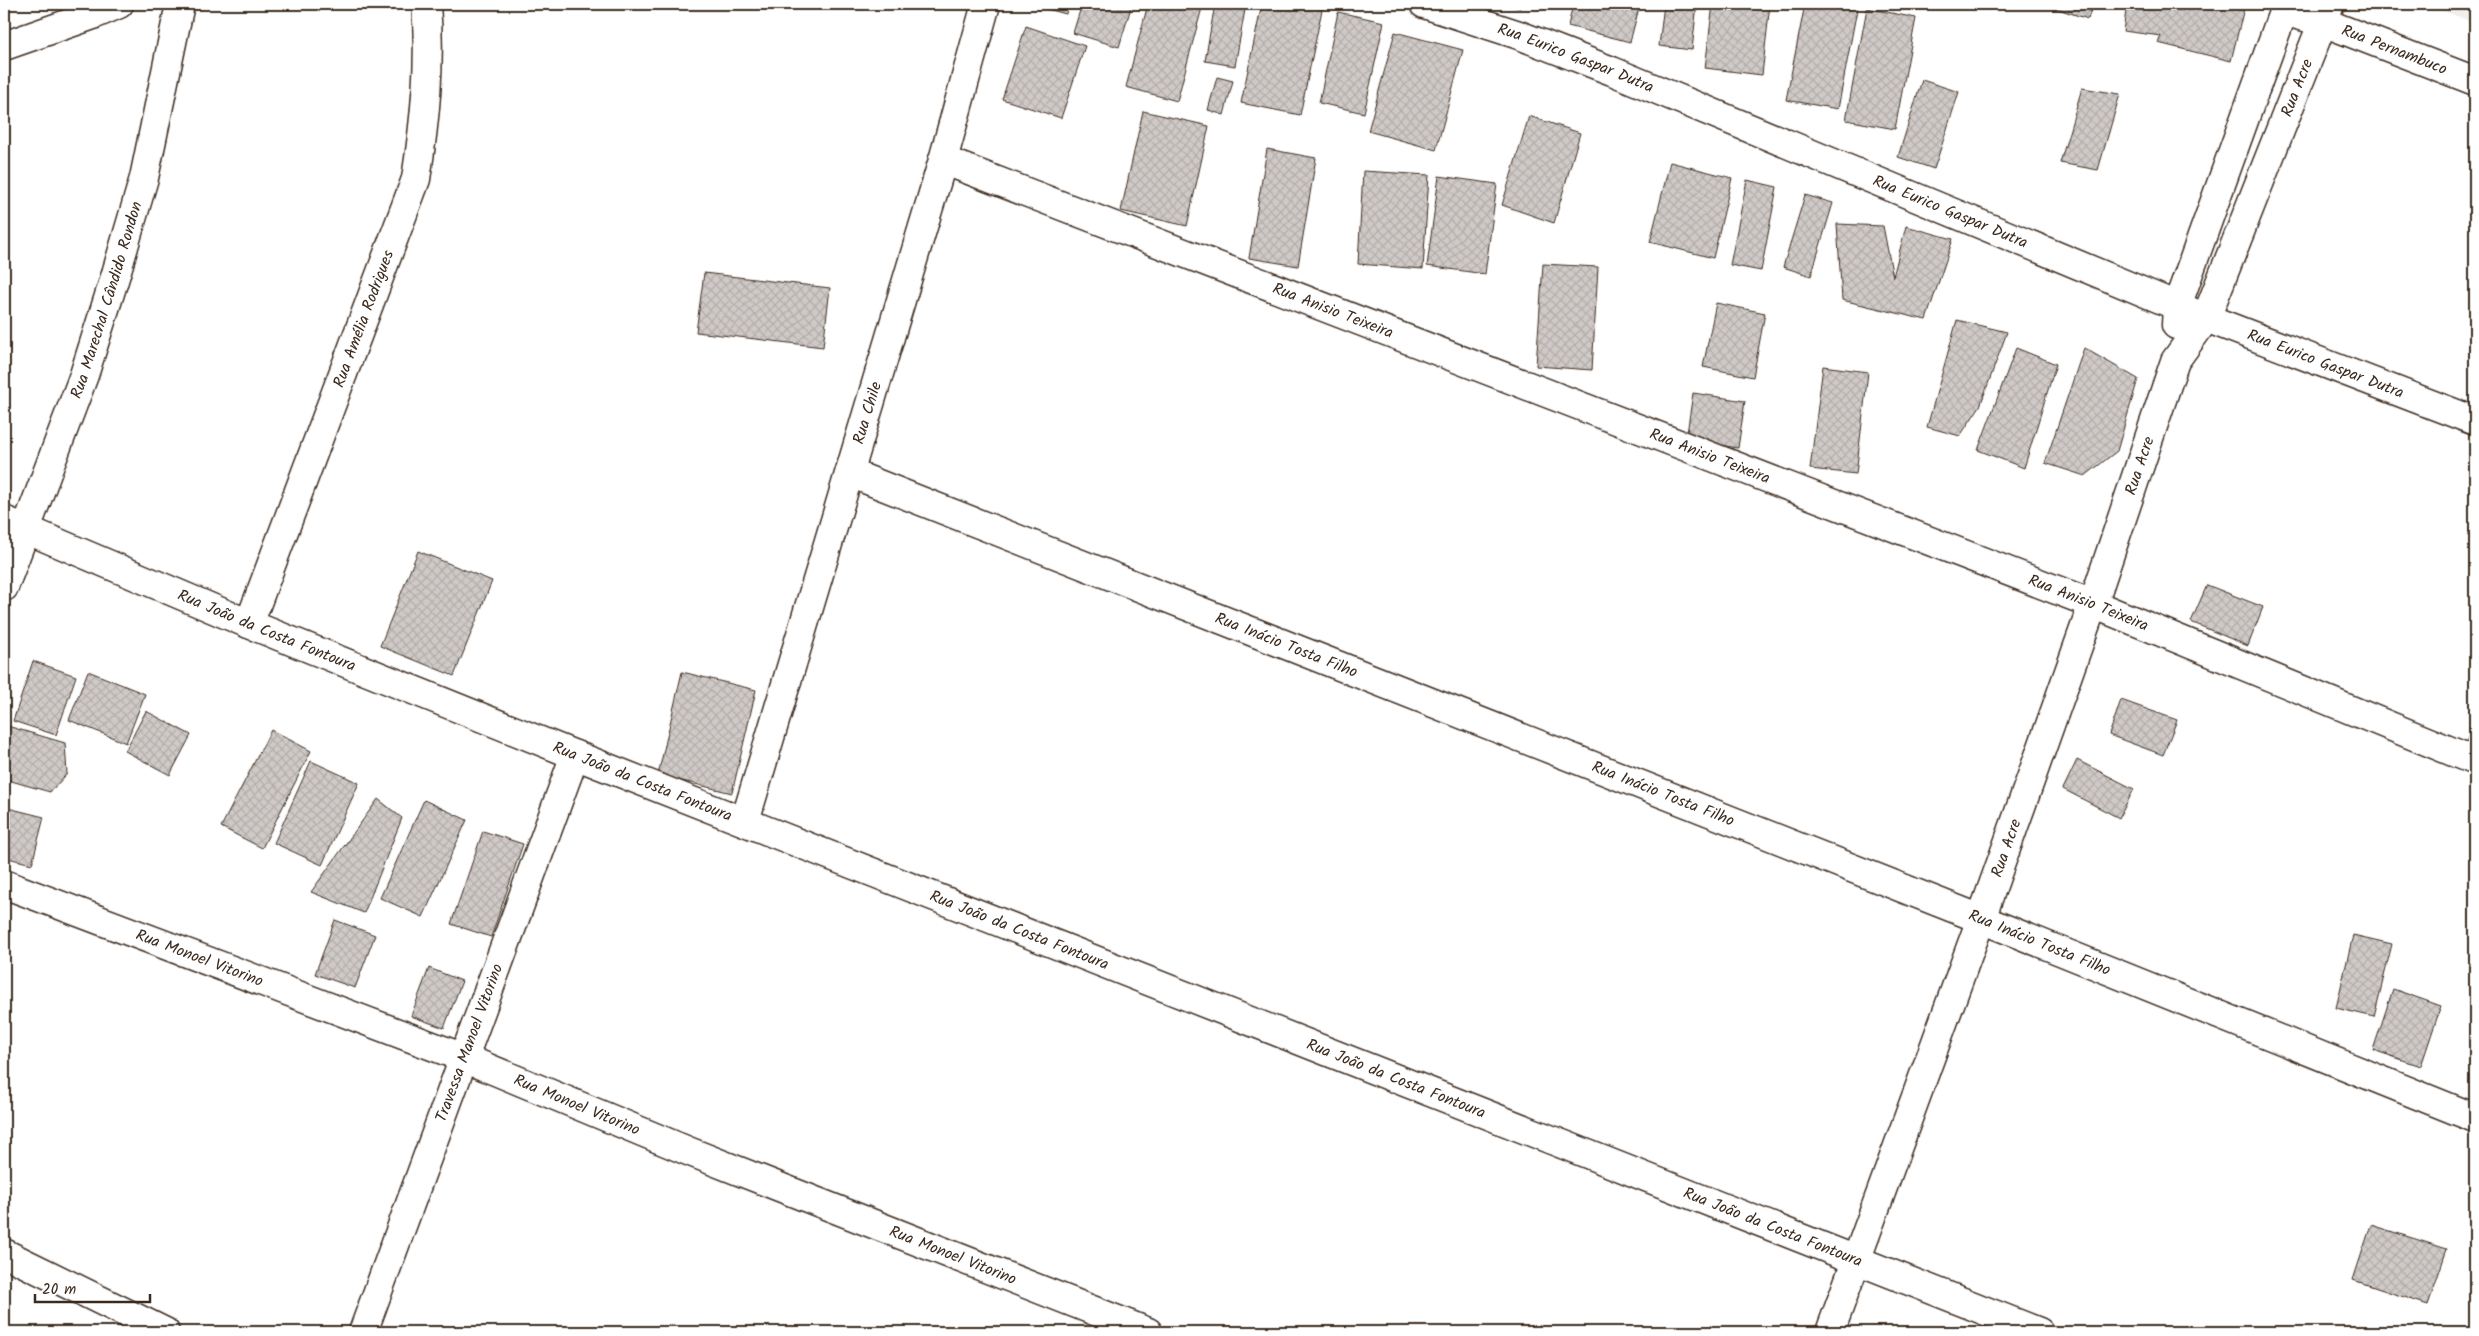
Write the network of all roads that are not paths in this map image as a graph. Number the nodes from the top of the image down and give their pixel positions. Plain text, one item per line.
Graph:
1 (119, 4) edge
2 (180, 4) edge
3 (426, 4) edge
4 (986, 4) edge
5 (1424, 4) edge
6 (2285, 7) edge
7 (2327, 13) edge
8 (4, 46) edge
9 (2475, 81) edge
10 (943, 160) junction
11 (2177, 306) junction
12 (2206, 318) junction
13 (2175, 361) junction
14 (2475, 421) edge
15 (850, 473) junction
16 (15, 524) edge
17 (4, 587) edge
18 (2093, 604) junction
19 (249, 624) junction
20 (575, 754) junction
21 (2475, 761) edge
22 (745, 820) junction
23 (4, 884) edge
24 (1981, 919) junction
25 (464, 1058) junction
26 (2475, 1118) edge
27 (4, 1253) edge
28 (1856, 1260) junction
29 (165, 1332) edge
30 (363, 1332) edge
31 (1148, 1332) edge
32 (1830, 1332) edge
33 (2039, 1332) edge

1 - 8 street
2 - 16 street, Rua Marechal Cândido Rondon
3 - 19 street, Rua Amélia Rodrigues
4 - 10 street, Rua Chile
5 - 11 street, Rua Eurico Gaspar Dutra
6 - 7 street, Rua Pernambuco
6 - 11 street, Rua Acre
7 - 9 street, Rua Pernambuco
7 - 12 street, Rua Acre
10 - 15 street, Rua Chile
10 - 18 street, Rua Anisio Teixeira
11 - 12 street, Rua Eurico Gaspar Dutra
11 - 13 street, Rua Acre
12 - 13 street, Rua Acre
12 - 14 street, Rua Eurico Gaspar Dutra
13 - 18 street, Rua Acre
15 - 22 street, Rua Chile
15 - 24 street, Rua Inácio Tosta Filho
16 - 17 street, Rua Marechal Cândido Rondon
16 - 19 street, Rua João da Costa Fontoura
18 - 21 street, Rua Anisio Teixeira
18 - 24 street, Rua Acre
19 - 20 street, Rua João da Costa Fontoura
20 - 22 street, Rua João da Costa Fontoura
20 - 25 street, Travessa Manoel Vitorino
22 - 28 street, Rua João da Costa Fontoura
23 - 25 street, Rua Monoel Vitorino
24 - 26 street, Rua Inácio Tosta Filho
24 - 28 street, Rua Acre
25 - 30 street, Travessa Manoel Vitorino
25 - 31 street, Rua Monoel Vitorino
27 - 29 street
28 - 32 street, Rua Acre
28 - 33 street, Rua João da Costa Fontoura

